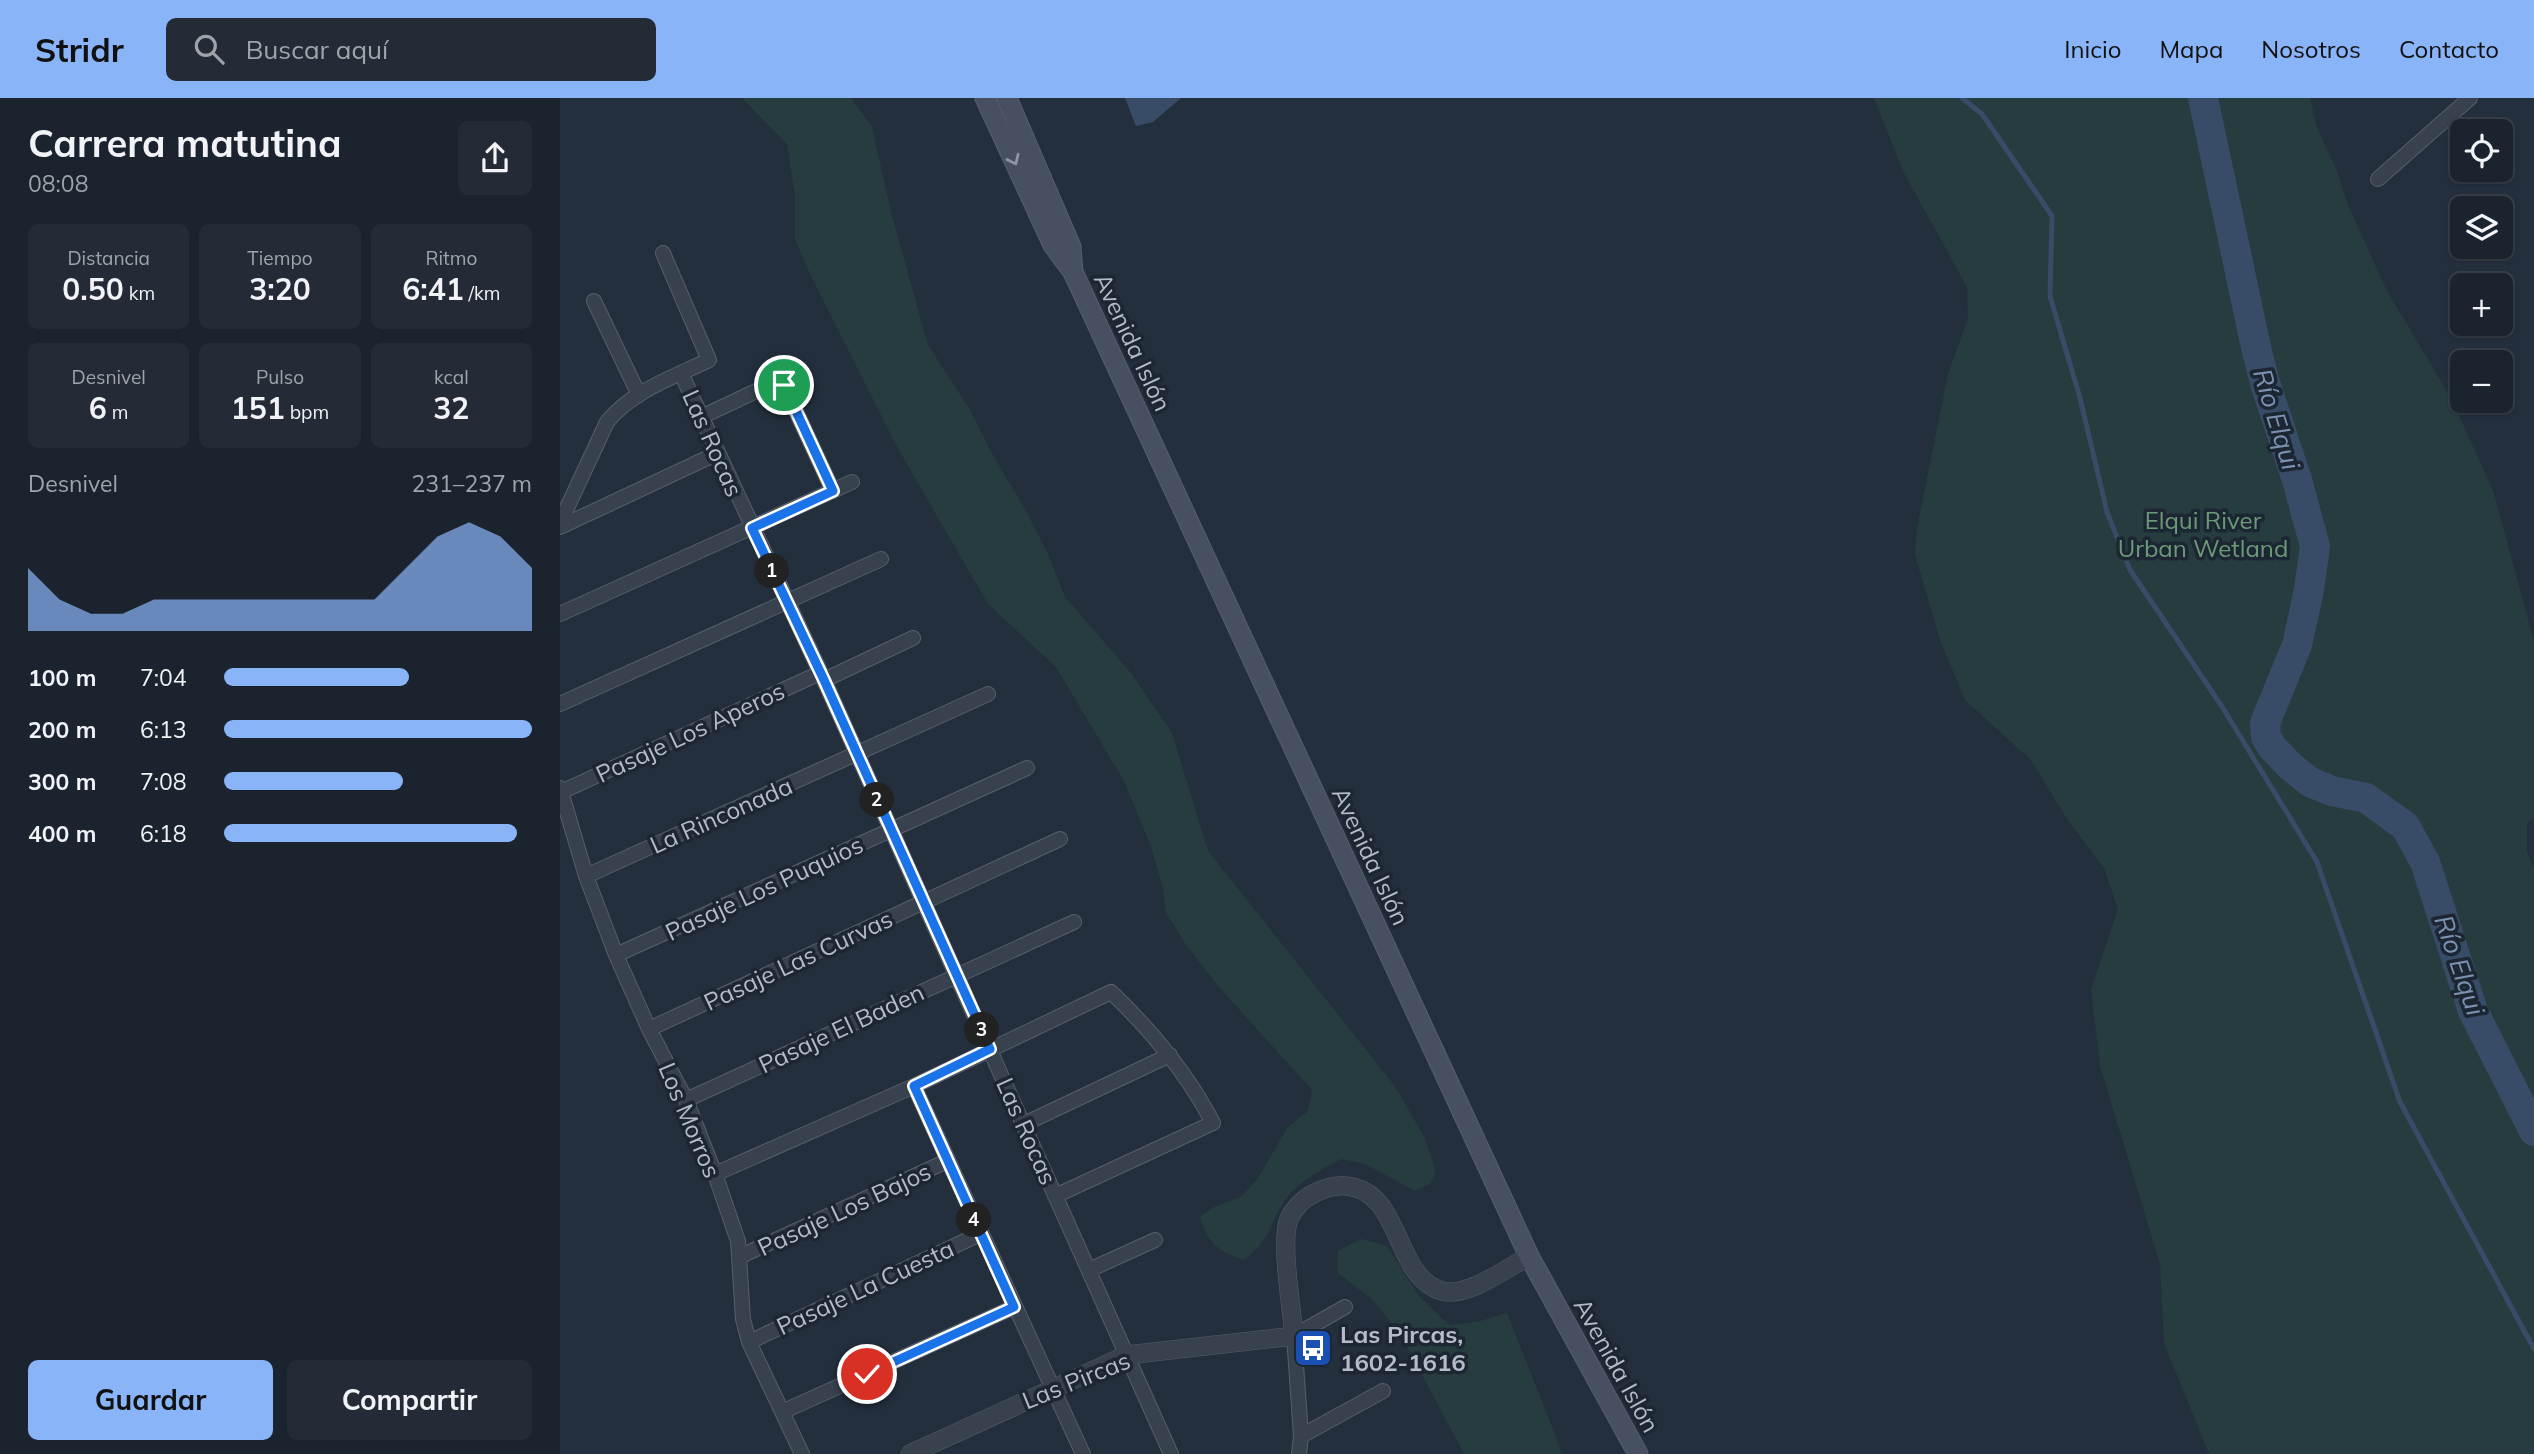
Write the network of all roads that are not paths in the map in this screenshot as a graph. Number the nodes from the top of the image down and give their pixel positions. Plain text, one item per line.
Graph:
1 (985, 98) edge
2 (1007, 98) edge
3 (2460, 101) edge
4 (2378, 179) dead end
5 (663, 253) dead end
6 (1073, 272) junction
7 (594, 301) dead end
8 (799, 371) dead end
9 (681, 373) junction
10 (781, 379) junction
11 (639, 395) junction
12 (701, 417) junction
13 (718, 453) junction
14 (852, 482) dead end
15 (833, 491) junction
16 (560, 525) edge
17 (752, 528) junction
18 (881, 559) dead end
19 (786, 601) junction
20 (560, 614) edge
21 (913, 638) dead end
22 (822, 676) junction
23 (988, 694) dead end
24 (560, 704) edge
25 (857, 754) junction
26 (1027, 768) dead end
27 (560, 790) edge
28 (891, 830) junction
29 (1060, 839) dead end
30 (586, 876) junction
31 (923, 902) junction
32 (1074, 922) dead end
33 (616, 955) junction
34 (957, 975) junction
35 (649, 1028) junction
36 (990, 1049) junction
37 (1170, 1055) junction
38 (914, 1086) junction
39 (686, 1100) junction
40 (1024, 1124) junction
41 (947, 1161) junction
42 (715, 1174) junction
43 (1055, 1196) junction
44 (980, 1234) junction
45 (1155, 1240) dead end
46 (741, 1256) junction
47 (1529, 1256) junction
48 (1089, 1270) junction
49 (1014, 1307) junction
50 (1345, 1307) dead end
51 (1294, 1336) junction
52 (750, 1342) junction
53 (1127, 1355) junction
54 (1053, 1387) junction
55 (1383, 1391) dead end
56 (782, 1412) junction
57 (1301, 1436) junction
58 (802, 1454) edge
59 (910, 1454) edge
60 (1083, 1454) edge
61 (1171, 1454) edge
62 (1299, 1454) edge
63 (1638, 1454) edge

1 -> 6 main road, Avenida Islón
2 - 6 main road, Avenida Islón
3 - 4 street
5 - 9 street
6 - 47 main road, Avenida Islón
7 - 11 street
8 - 10 street
9 - 11 street
9 - 12 street, Las Rocas
10 - 12 street
10 - 15 street
11 - 16 street
12 - 13 street, Las Rocas
13 - 16 street
13 - 17 street, Las Rocas
14 - 15 street
15 - 17 street
17 - 19 street, Las Rocas
17 - 20 street
18 - 19 street
19 - 22 street, Las Rocas
19 - 24 street
21 - 22 street, Pasaje Los Aperos
22 - 25 street, Las Rocas
22 - 27 street, Pasaje Los Aperos
23 - 25 street, La Rinconada
25 - 28 street, Las Rocas
25 - 30 street, La Rinconada
26 - 28 street, Pasaje Los Puquios
27 - 30 street, Los Morros
28 - 31 street, Las Rocas
28 - 33 street, Pasaje Los Puquios
29 - 31 street, Pasaje Las Curvas
30 - 33 street, Los Morros
31 - 34 street, Las Rocas
31 - 35 street, Pasaje Las Curvas
32 - 34 street, Pasaje El Baden
33 - 35 street, Los Morros
34 - 36 street, Las Rocas
34 - 39 street, Pasaje El Baden
35 - 39 street, Los Morros
36 - 37 street
36 - 38 street
36 - 40 street, Las Rocas
37 - 40 street
37 - 43 street
38 - 41 street
38 - 42 street
39 - 42 street, Los Morros
40 - 43 street, Las Rocas
41 - 44 street
41 - 46 street, Pasaje Los Bajos
42 - 46 street, Los Morros
43 - 48 street, Las Rocas
44 - 49 street
44 - 52 street, Pasaje La Cuesta
45 - 48 street
46 - 52 street, Los Morros
47 - 51 street
47 - 63 main road, Avenida Islón
48 - 53 street, Las Rocas
49 - 54 street
49 - 56 street
50 - 51 street
51 - 53 street, Las Pircas
51 - 57 street
52 - 56 street, Los Morros
53 - 54 street, Las Pircas
53 - 61 street, Las Rocas
54 - 59 street, Las Pircas
54 - 60 street
55 - 57 street
56 - 58 street, Los Morros
57 - 62 street

